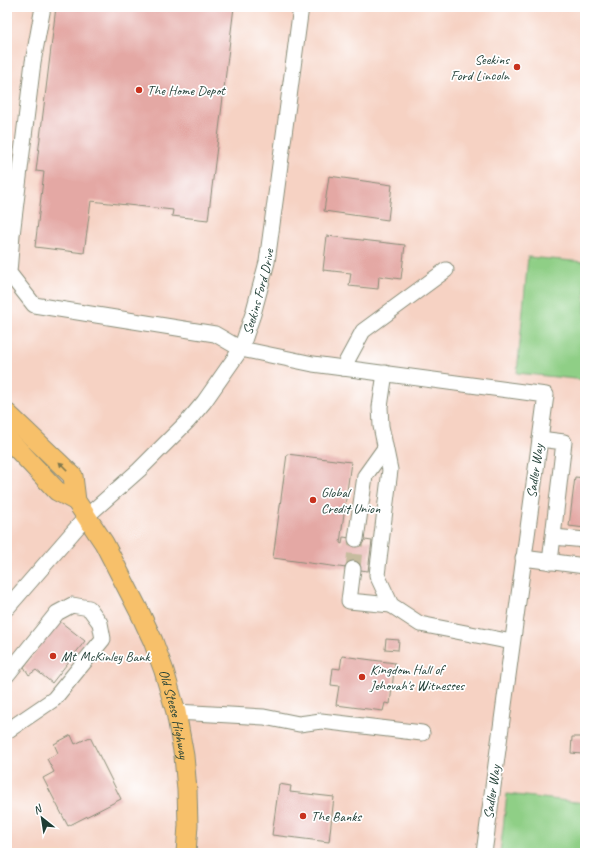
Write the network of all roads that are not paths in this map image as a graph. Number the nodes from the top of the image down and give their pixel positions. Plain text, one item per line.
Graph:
1 (43, 7) edge
2 (300, 7) edge
3 (446, 270) dead end
4 (241, 349) junction
5 (343, 368) junction
6 (385, 373) junction
7 (7, 413) edge
8 (7, 438) edge
9 (540, 439) junction
10 (385, 448) junction
11 (76, 501) junction
12 (87, 516) junction
13 (554, 537) junction
14 (356, 539) tunnel mouth
15 (585, 540) edge
16 (523, 558) junction
17 (550, 562) junction
18 (585, 566) edge
19 (352, 569) tunnel mouth
20 (391, 605) junction
21 (7, 608) edge
22 (512, 642) junction
23 (7, 675) edge
24 (176, 712) junction
25 (7, 730) edge
26 (422, 733) dead end
27 (186, 853) edge
28 (484, 853) edge

1 - 4 street, Sadler Way
2 - 4 street, Seekins Ford Drive
3 - 5 street
4 - 5 street, Sadler Way
4 - 12 street, Seekins Ford Drive
5 - 6 street, Sadler Way
6 - 9 street, Sadler Way
6 - 10 street
11 -> 7 main road, Old Steese Highway
8 - 11 main road, Old Steese Highway
9 - 13 street
9 - 16 street, Sadler Way
10 - 14 street
10 - 20 street
11 - 12 main road, Old Steese Highway
12 - 21 street, Seekins Ford Drive
12 - 24 main road, Old Steese Highway
13 - 15 street
13 - 17 street
16 - 17 street
16 - 22 street, Sadler Way
17 - 18 street
19 - 20 street
20 - 22 street
22 - 28 street, Sadler Way
23 - 25 street
24 - 26 street
24 - 27 main road, Old Steese Highway

